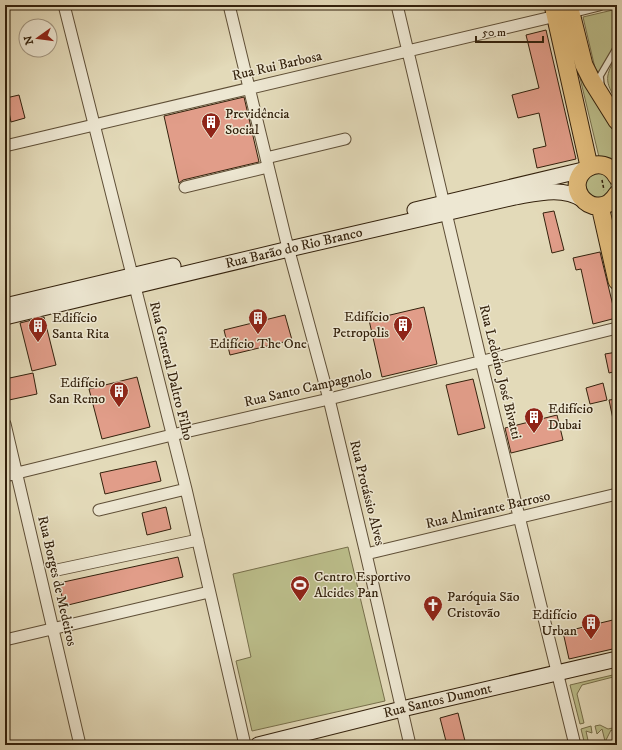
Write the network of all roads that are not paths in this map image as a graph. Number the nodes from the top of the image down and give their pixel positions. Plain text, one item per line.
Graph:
1 (64, 5) edge
2 (229, 5) edge
3 (396, 5) edge
4 (599, 5) edge
5 (562, 9) edge
6 (617, 47) edge
7 (408, 51) junction
8 (249, 88) junction
9 (617, 118) edge
10 (617, 121) edge
11 (94, 125) junction
12 (345, 139) dead end
13 (5, 146) edge
14 (267, 163) junction
15 (590, 167) junction
16 (617, 177) edge
17 (185, 187) dead end
18 (584, 200) junction
19 (608, 202) edge
20 (445, 208) junction
21 (287, 245) junction
22 (133, 281) junction
23 (617, 281) edge
24 (5, 306) edge
25 (5, 317) edge
26 (617, 328) edge
27 (481, 361) junction
28 (329, 399) junction
29 (5, 424) edge
30 (172, 435) junction
31 (17, 474) junction
32 (5, 476) edge
33 (186, 489) junction
34 (617, 494) edge
35 (99, 510) dead end
36 (520, 518) junction
37 (198, 540) junction
38 (366, 554) junction
39 (57, 570) dead end
40 (209, 592) junction
41 (53, 628) junction
42 (5, 640) edge
43 (617, 659) edge
44 (558, 672) junction
45 (402, 709) junction
46 (80, 745) edge
47 (245, 745) edge
48 (258, 745) edge
49 (410, 745) edge
50 (575, 745) edge

1 - 11 street, Rua General Daltro Filho
2 - 8 street, Rua Protássio Alves
3 - 7 street, Rua Ledoíno José Bivatti
4 - 5 street, Rua Rui Barbosa
5 - 7 street, Rua Rui Barbosa
5 - 10 main road
5 - 15 main road
6 - 9 lane
7 - 8 street, Rua Rui Barbosa
7 - 20 street, Rua Ledoíno José Bivatti
8 - 11 street, Rua Rui Barbosa
8 - 14 street, Rua Protássio Alves
11 - 13 street, Rua Rui Barbosa
11 - 22 street, Rua General Daltro Filho
12 - 14 street
14 - 17 street
14 - 21 street, Rua Protássio Alves
15 - 16 main road
15 - 18 main road
15 - 20 main road, Rua Barão do Rio Branco
18 - 19 main road
18 - 20 main road, Rua Barão do Rio Branco
19 - 23 main road
20 - 21 main road, Rua Barão do Rio Branco
20 - 27 street, Rua Ledoíno José Bivatti
21 - 22 main road, Rua Barão do Rio Branco
21 - 28 street, Rua Protássio Alves
22 - 24 main road, Rua Barão do Rio Branco
22 - 25 main road, Rua Barão do Rio Branco
22 - 30 street, Rua General Daltro Filho
26 - 27 street, Rua Santo Campagnolo
27 - 28 street, Rua Santo Campagnolo
27 - 36 street, Rua Ledoíno José Bivatti
28 - 30 street, Rua Santo Campagnolo
28 - 38 street, Rua Protássio Alves
29 - 31 street, Rua Borges de Medeiros
30 - 31 street, Rua Santo Campagnolo
30 - 33 street, Rua General Daltro Filho
31 - 32 street, Rua Santo Campagnolo
31 - 41 street, Rua Borges de Medeiros
33 - 35 street
33 - 37 street, Rua General Daltro Filho
34 - 36 street, Rua Almirante Barroso
36 - 38 street, Rua Almirante Barroso
36 - 44 street, Rua Ledoíno José Bivatti
37 - 39 street
37 - 40 street, Rua General Daltro Filho
38 - 45 street, Rua Protássio Alves
40 - 41 street
40 - 47 street, Rua General Daltro Filho
41 - 42 street
41 - 46 street, Rua Borges de Medeiros
43 - 44 main road, Rua Santos Dumont
44 - 45 main road, Rua Santos Dumont
44 - 50 street, Rua Ledoíno José Bivatti
45 - 48 main road, Rua Santos Dumont
45 - 49 street, Rua Protássio Alves

